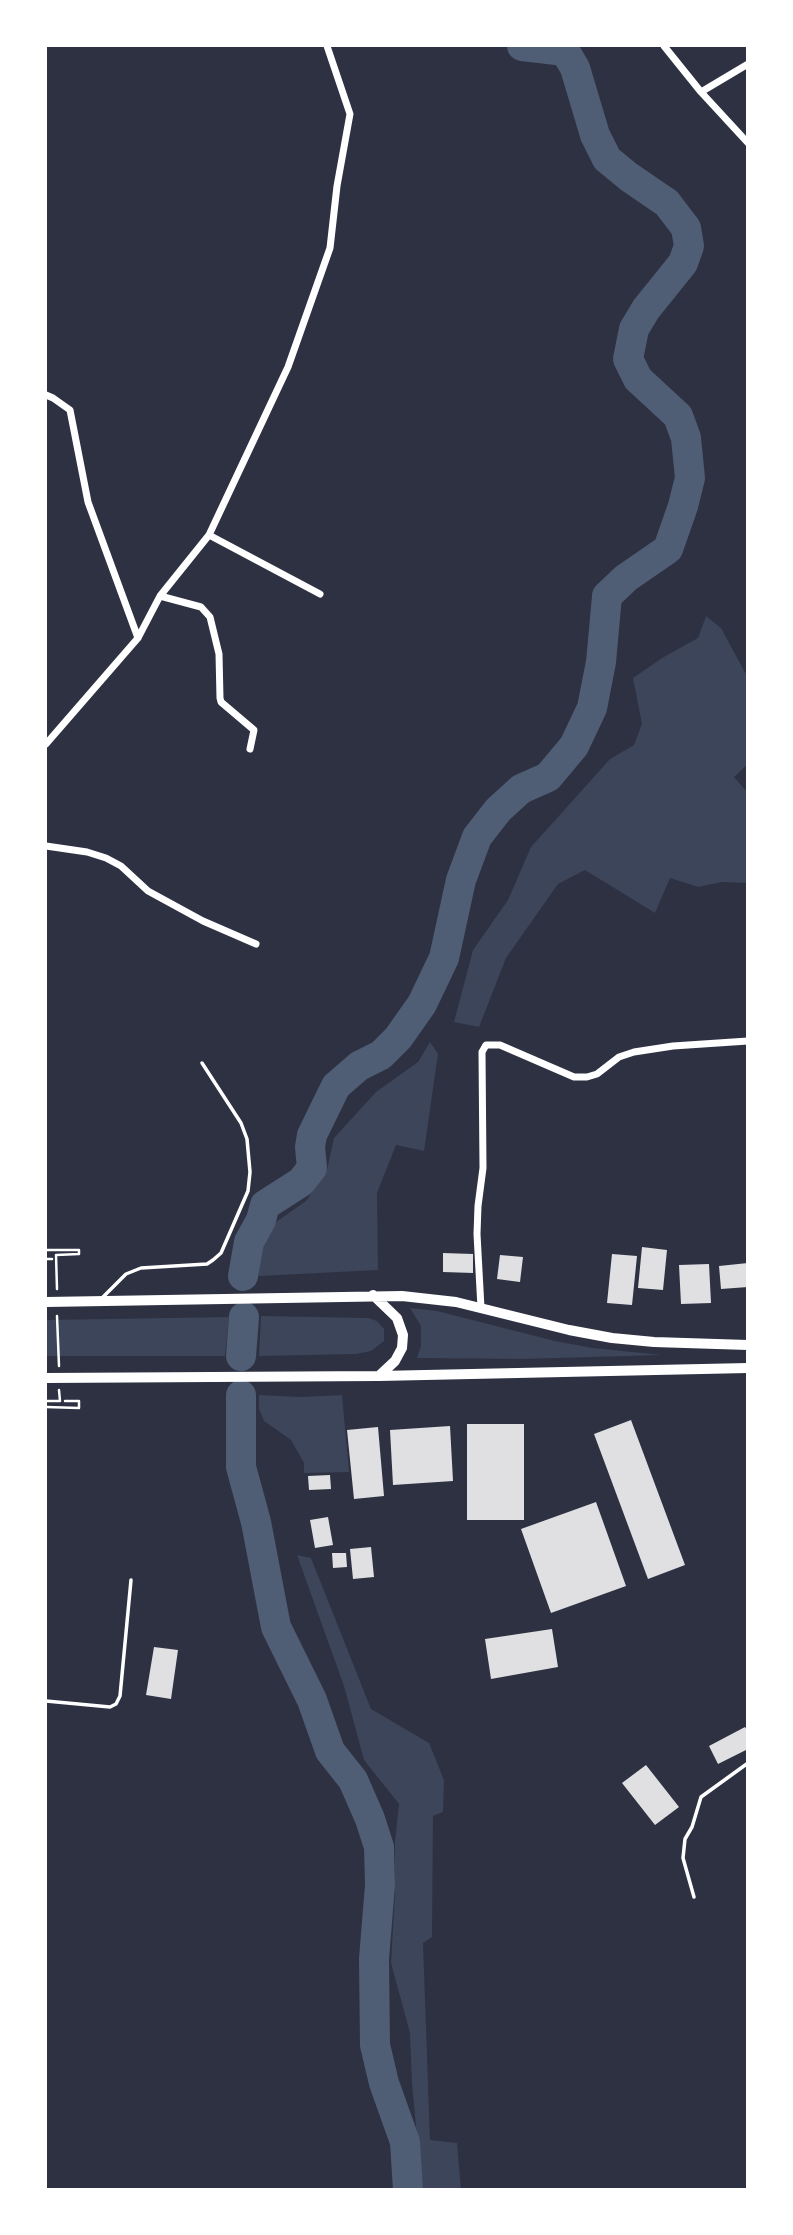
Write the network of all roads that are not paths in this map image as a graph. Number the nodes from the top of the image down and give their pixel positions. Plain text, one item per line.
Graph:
1 (327, 46) edge
2 (664, 46) edge
3 (747, 64) edge
4 (701, 92) junction
5 (747, 142) edge
6 (46, 396) edge
7 (209, 535) junction
8 (320, 594) dead end
9 (160, 596) junction
10 (138, 638) junction
11 (46, 744) edge
12 (250, 749) dead end
13 (46, 846) edge
14 (256, 944) dead end
15 (747, 1041) edge
16 (202, 1063) dead end
17 (373, 1295) junction
18 (99, 1301) junction
19 (51, 1303) edge
20 (481, 1308) junction
21 (747, 1345) edge
22 (747, 1368) edge
23 (379, 1376) junction
24 (46, 1378) edge
25 (131, 1580) dead end
26 (46, 1701) edge
27 (747, 1763) edge
28 (694, 1897) dead end

1 - 7 street
2 - 4 street
3 - 4 street
4 - 5 street
6 - 10 street
7 - 8 street
7 - 9 street
9 - 10 street
9 - 12 street
10 - 11 street
13 - 14 street
15 - 20 street
16 - 18 lane
17 - 18 main road
17 - 20 main road
17 - 23 main road
18 - 19 main road
20 - 21 main road
22 - 23 main road
23 - 24 main road
25 - 26 lane
27 - 28 lane

